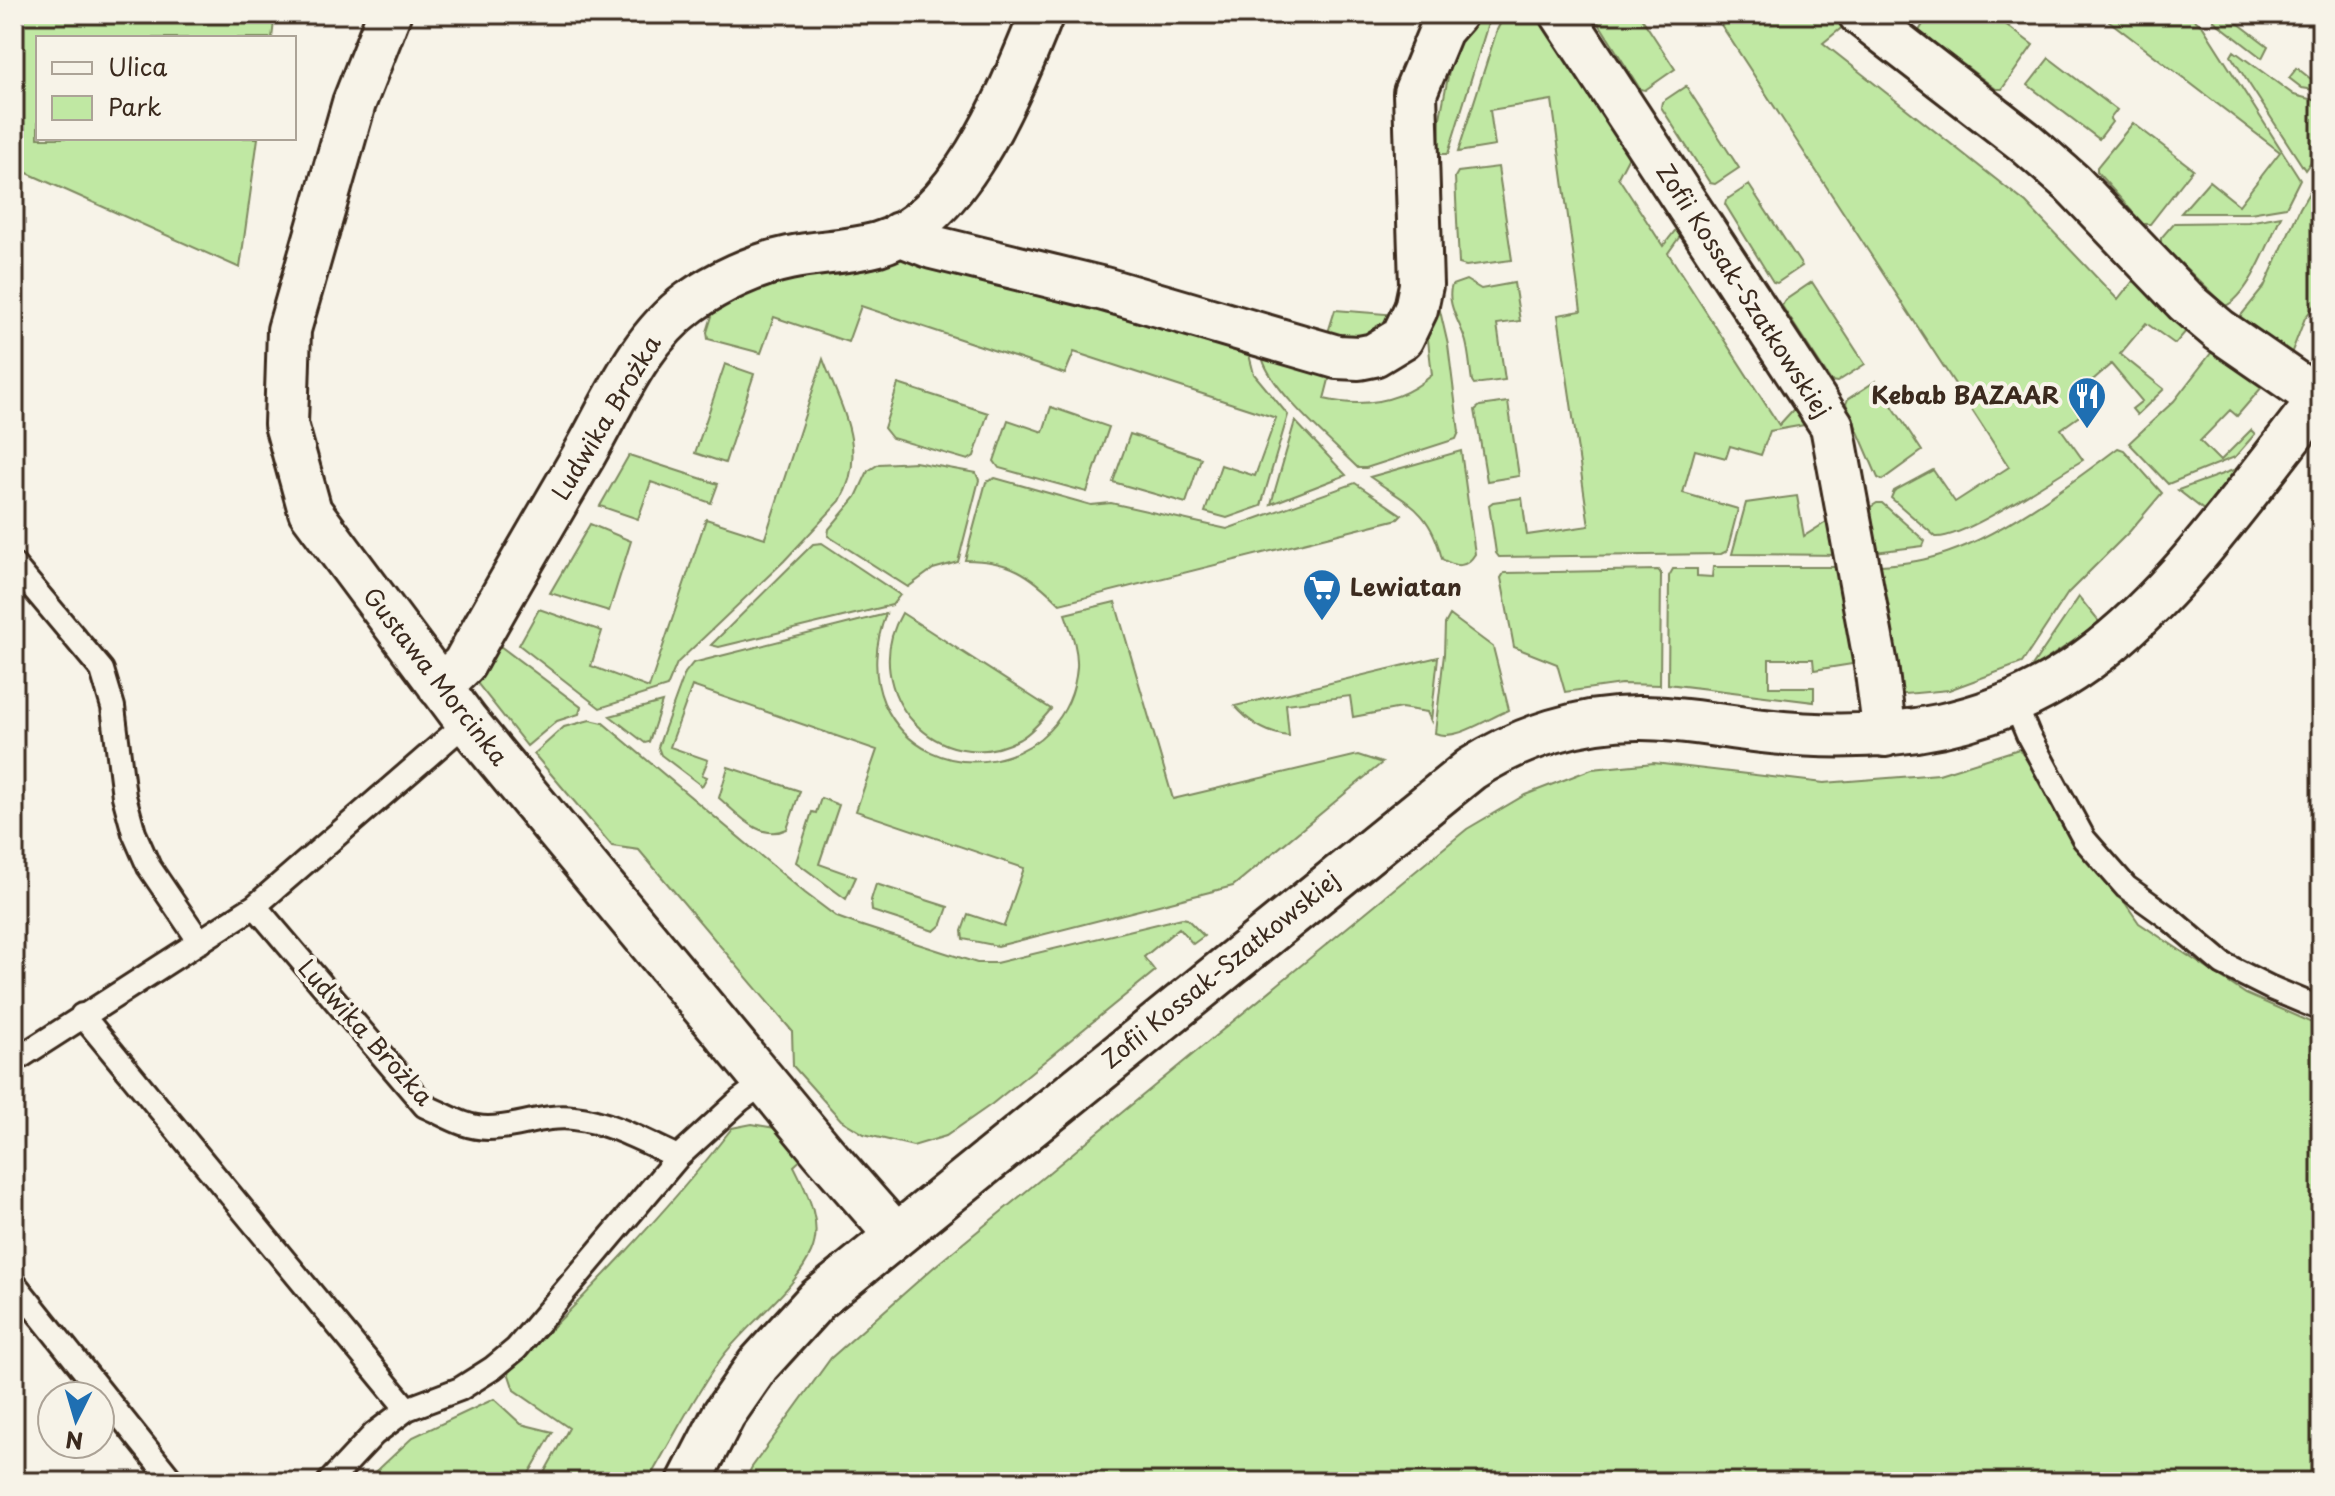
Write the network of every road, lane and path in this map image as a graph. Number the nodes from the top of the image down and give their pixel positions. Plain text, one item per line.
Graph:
1 (389, 14) edge
2 (1042, 14) edge
3 (1455, 14) edge
4 (1562, 14) edge
5 (1860, 14) edge
6 (899, 234) junction
7 (2320, 398) edge
8 (14, 565) edge
9 (440, 687) junction
10 (2015, 704) junction
11 (467, 722) junction
12 (1885, 735) junction
13 (255, 906) junction
14 (200, 942) junction
15 (2321, 1009) edge
16 (82, 1015) junction
17 (14, 1061) edge
18 (765, 1082) junction
19 (678, 1157) junction
20 (895, 1234) junction
21 (14, 1283) edge
22 (407, 1409) junction
23 (173, 1482) edge
24 (329, 1482) edge
25 (689, 1482) edge

1 - 9 street, Gustawa Morcinka
2 - 6 street, Ludwika Brożka
3 - 6 street
4 - 12 street, Zofii Kossak-Szatkowskiej
5 - 7 street, Zofii Kossak-Szatkowskiej
6 - 9 street, Ludwika Brożka
7 - 10 street, Zofii Kossak-Szatkowskiej
8 - 14 lane
9 - 11 street, Gustawa Morcinka
10 - 12 street, Zofii Kossak-Szatkowskiej
10 - 15 lane
11 - 13 lane
11 - 18 street, Gustawa Morcinka
12 - 20 street, Zofii Kossak-Szatkowskiej
13 - 14 lane
13 - 19 lane, Ludwika Brożka
14 - 16 lane
16 - 17 lane
16 - 22 lane
18 - 19 lane
18 - 20 street, Gustawa Morcinka
19 - 22 lane
20 - 25 street, Zofii Kossak-Szatkowskiej
21 - 23 lane
22 - 24 lane

